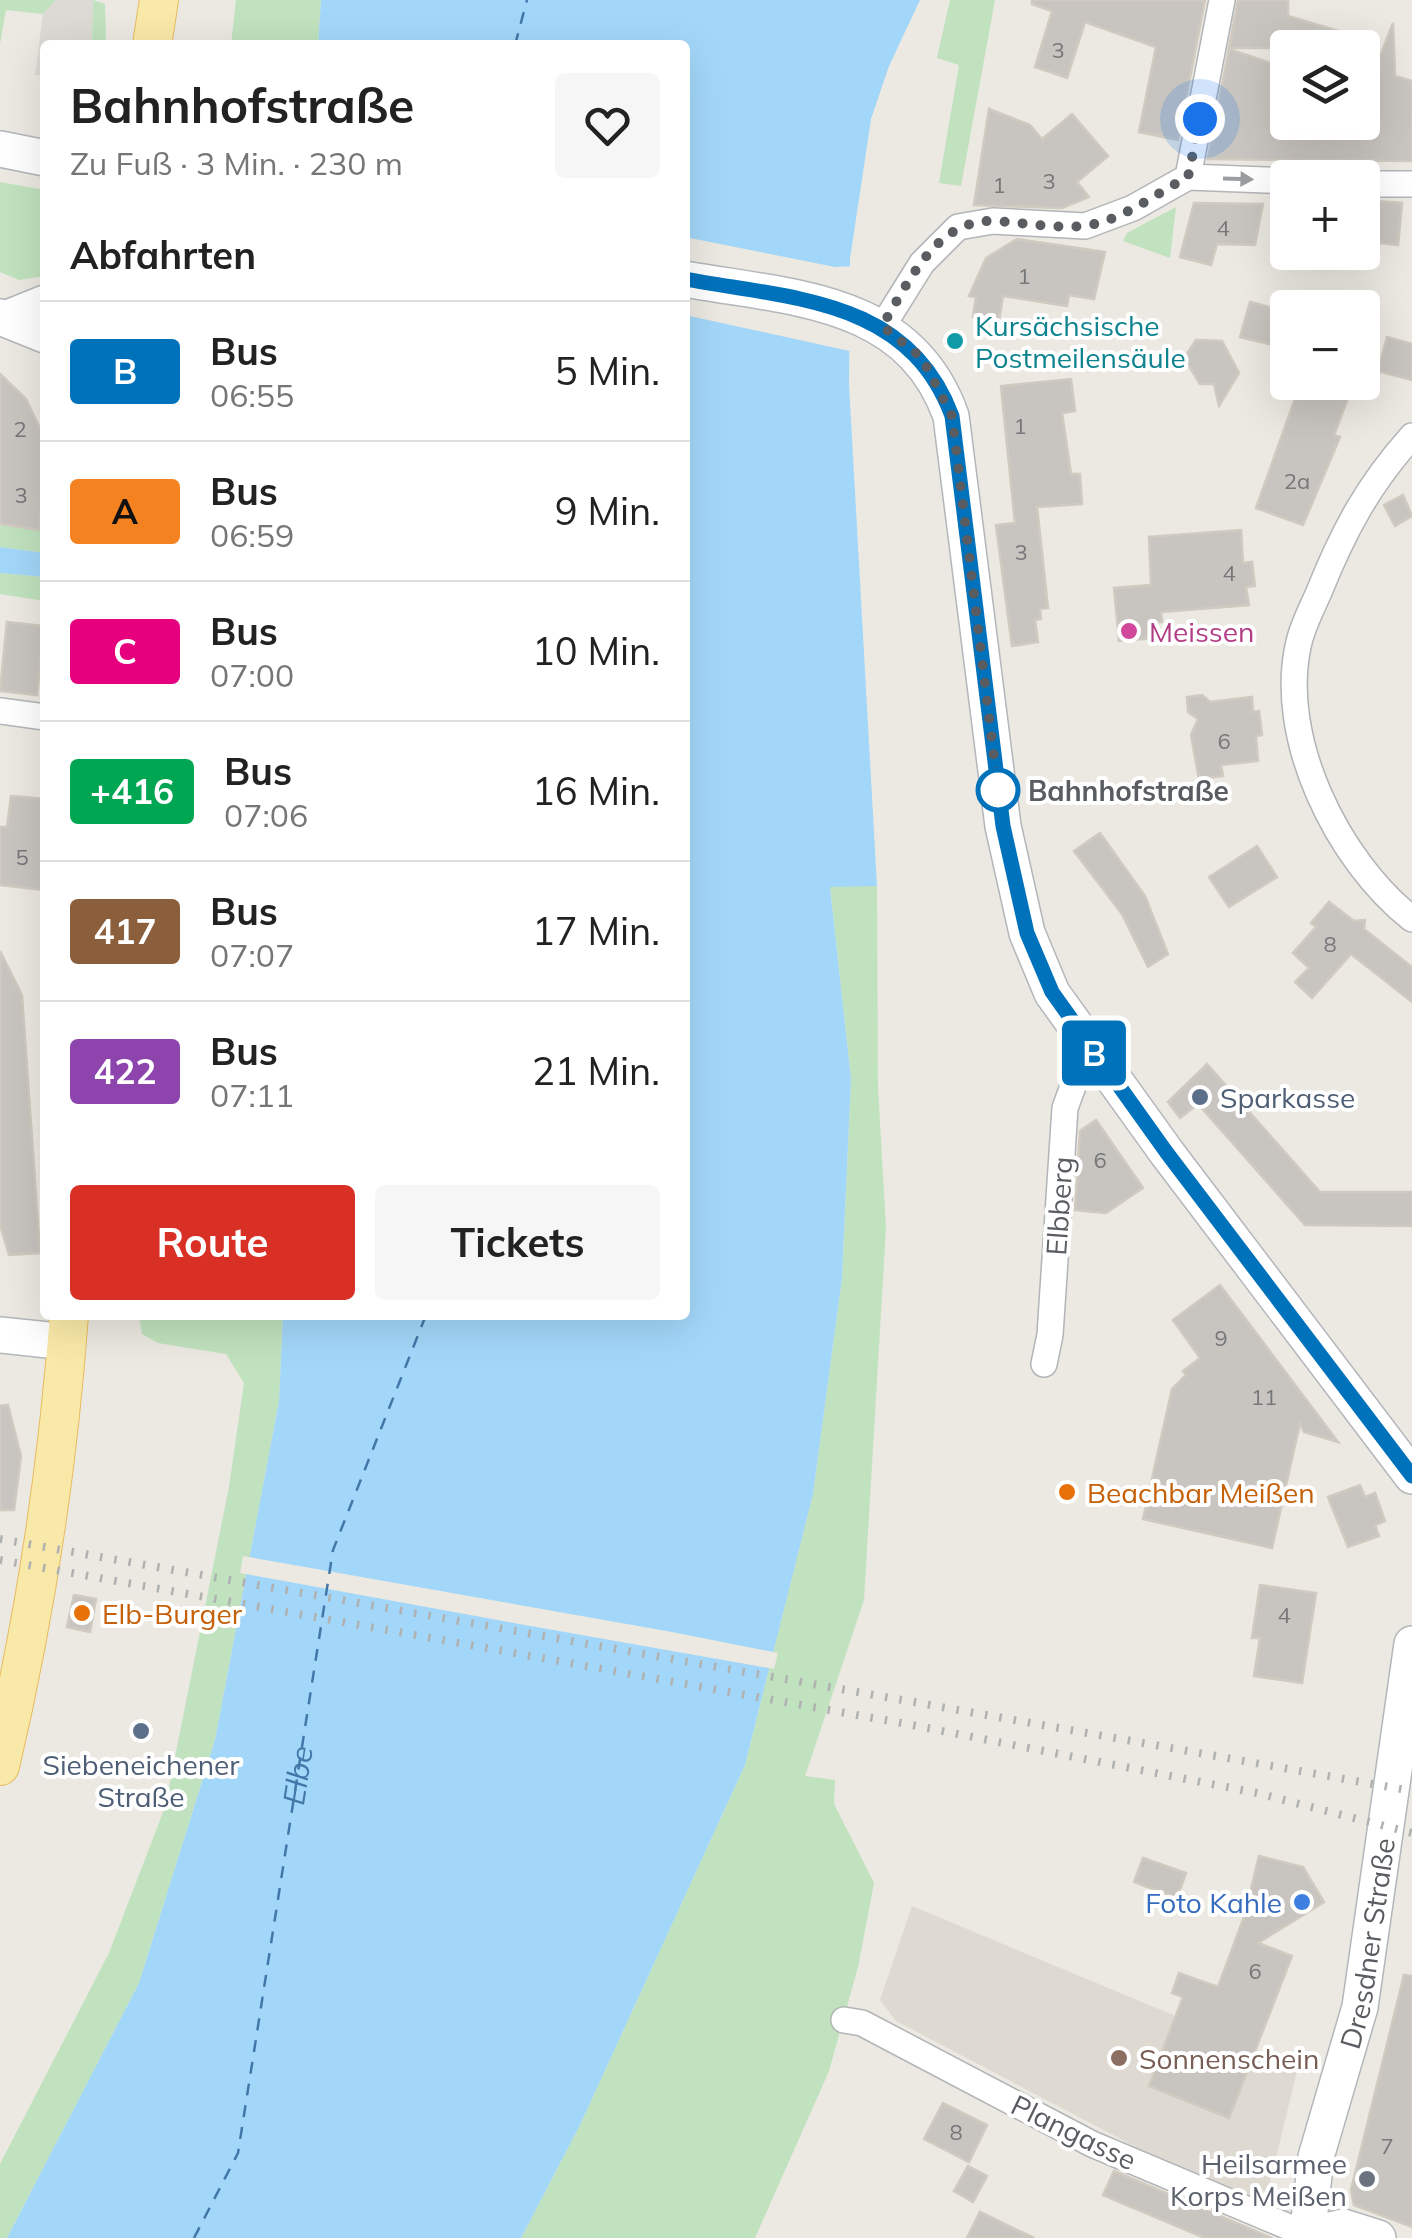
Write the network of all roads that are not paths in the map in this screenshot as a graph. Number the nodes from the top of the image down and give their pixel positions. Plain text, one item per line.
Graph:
1 (159, 0) edge
2 (1222, 0) edge
3 (153, 40) edge
4 (0, 149) edge
5 (40, 157) edge
6 (1188, 177) junction
7 (1270, 180) edge
8 (1380, 184) edge
9 (1412, 184) edge
10 (690, 280) edge
11 (40, 306) edge
12 (2, 318) edge
13 (871, 321) junction
14 (40, 333) edge
15 (1412, 436) edge
16 (0, 711) edge
17 (40, 716) edge
18 (1412, 919) edge
19 (1096, 1055) junction
20 (68, 1329) edge
21 (0, 1335) edge
22 (1044, 1364) dead end
23 (1412, 1476) edge
24 (1412, 1644) edge
25 (0, 1766) edge
26 (844, 2020) dead end
27 (1308, 2236) edge
28 (1378, 2238) edge

1 - 3 main road
2 - 6 street
4 - 5 main road
6 -> 7 street
6 - 13 street
8 - 9 street
10 - 13 main road
11 - 12 main road
12 - 14 main road
13 - 19 main road
15 - 18 street
16 - 17 street
19 - 22 street, Elbberg
19 - 23 main road
20 - 21 main road
20 - 25 main road
24 - 27 main road, Dresdner Straße
26 - 27 street, Plangasse
27 - 28 main road

